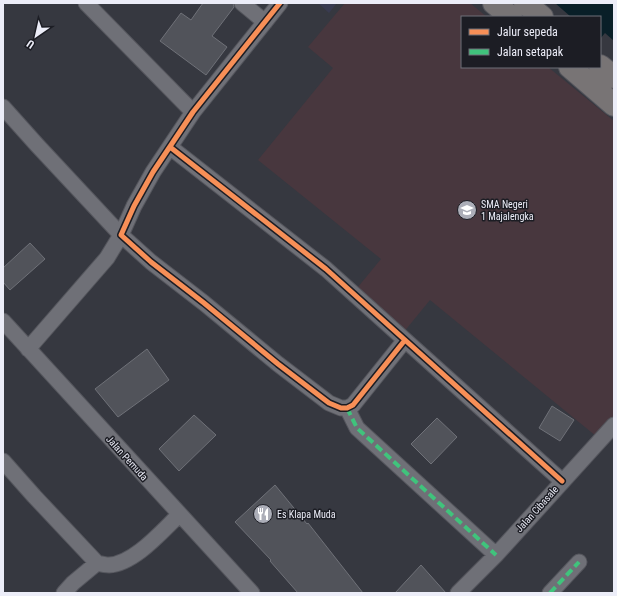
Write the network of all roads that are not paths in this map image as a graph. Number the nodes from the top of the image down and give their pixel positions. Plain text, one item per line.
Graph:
1 (86, 3) edge
2 (242, 3) edge
3 (280, 3) edge
4 (494, 3) edge
5 (525, 3) edge
6 (510, 16) edge
7 (541, 16) edge
8 (265, 22) junction
9 (601, 67) edge
10 (571, 68) edge
11 (614, 77) edge
12 (614, 105) edge
13 (3, 107) edge
14 (193, 112) junction
15 (170, 147) junction
16 (121, 235) junction
17 (3, 321) edge
18 (405, 340) junction
19 (28, 349) junction
20 (347, 408) junction
21 (614, 425) edge
22 (3, 461) edge
23 (562, 481) junction
24 (179, 515) junction
25 (496, 555) junction
26 (580, 562) dead end
27 (97, 563) junction
28 (64, 593) edge
29 (252, 593) edge
30 (458, 593) edge
31 (550, 593) edge

1 - 14 street
2 - 8 street
3 - 8 street
4 - 6 main road
5 - 7 main road
8 - 14 street
9 - 11 main road
10 - 12 main road
13 - 16 street
14 - 15 street
15 - 16 street
15 - 18 street
16 - 19 street
16 - 20 street
17 - 19 street, Jalan Pemuda
18 - 20 street
18 - 23 street
19 - 24 street, Jalan Pemuda
20 - 25 street
21 - 23 street, Jalan Cibasale
22 - 27 street
23 - 25 street, Jalan Cibasale
24 - 27 street
24 - 29 street, Jalan Pemuda
25 - 30 street, Jalan Cibasale
26 - 31 street
27 - 28 street

